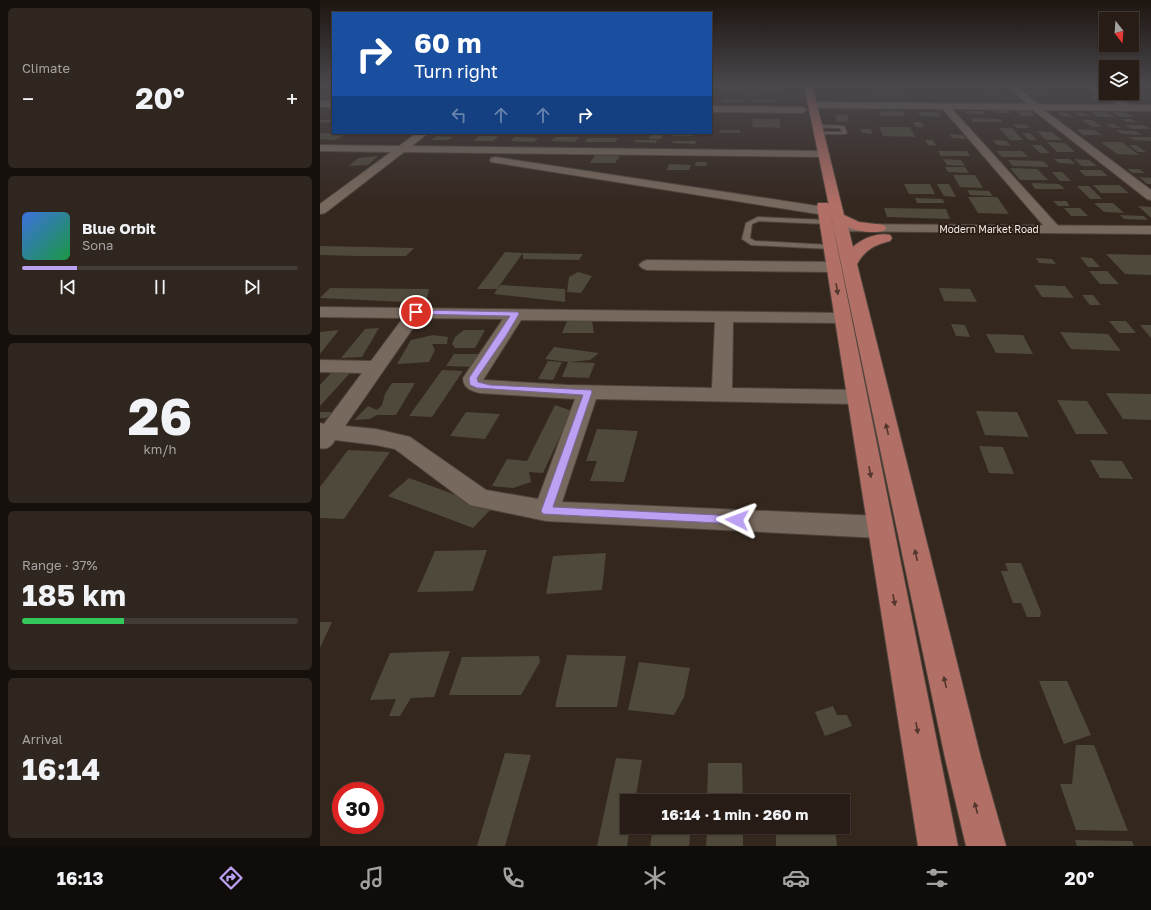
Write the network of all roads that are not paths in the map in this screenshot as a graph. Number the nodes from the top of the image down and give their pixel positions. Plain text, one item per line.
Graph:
1 (807, 124) edge
2 (814, 124) edge
3 (961, 124) edge
4 (1058, 124) edge
5 (712, 131) edge
6 (422, 134) edge
7 (672, 134) edge
8 (320, 148) edge
9 (400, 149) junction
10 (459, 149) junction
11 (1151, 196) edge
12 (320, 210) edge
13 (1054, 229) junction
14 (1151, 230) edge
15 (882, 233) junction
16 (1098, 233) junction
17 (834, 236) junction
18 (1151, 238) edge
19 (647, 265) dead end
20 (320, 312) edge
21 (416, 312) junction
22 (515, 314) junction
23 (724, 316) junction
24 (842, 318) junction
25 (320, 366) edge
26 (377, 367) junction
27 (588, 392) junction
28 (722, 394) junction
29 (856, 396) junction
30 (324, 436) edge
31 (546, 511) junction
32 (880, 527) junction
33 (938, 846) edge
34 (986, 846) edge

1 - 5 street
2 - 17 main road
3 - 13 street
4 - 11 street
6 - 9 street
7 - 10 street
8 - 9 street
9 - 10 street
9 - 12 street
10 - 17 street
13 - 15 street, Modern Market Road
13 - 16 street, Modern Market Road
14 - 16 street, Modern Market Road
15 - 16 street, Modern Market Road
15 - 17 street, Modern Market Road
15 - 17 main road
15 - 17 main road
16 - 18 street, Modern Market Road
17 - 17 lane
17 - 19 street
17 -> 24 main road
34 -> 17 main road
20 - 21 street
21 - 22 street
21 - 26 street
22 - 23 street
22 - 27 street
23 - 24 street
23 - 28 street
24 - 29 main road
25 - 26 street
26 - 30 street
27 - 28 street
27 - 31 street
28 - 29 street
29 -> 32 main road
30 - 31 street
31 - 32 street
32 -> 33 main road

